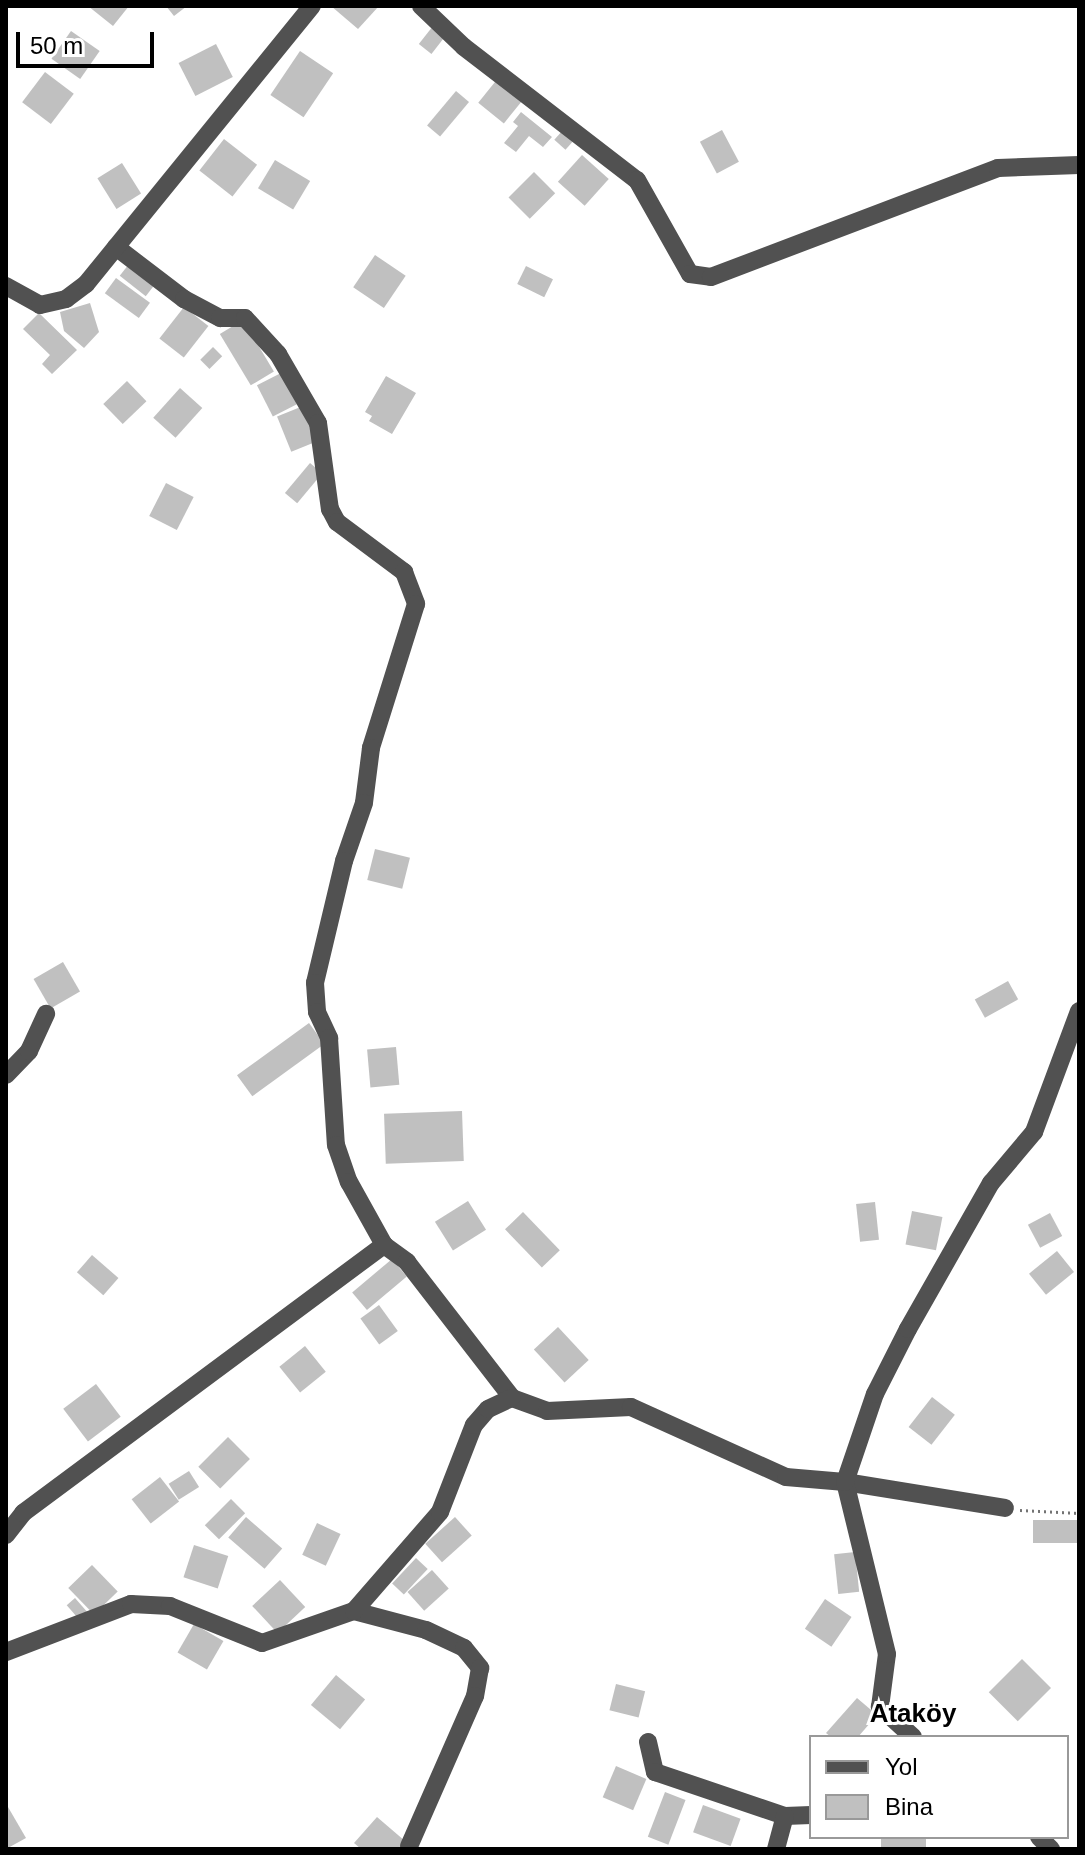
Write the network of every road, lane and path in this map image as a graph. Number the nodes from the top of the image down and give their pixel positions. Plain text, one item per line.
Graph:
1 (312, 6) edge
2 (421, 6) edge
3 (1079, 165) edge
4 (116, 247) junction
5 (6, 286) edge
6 (1079, 1011) edge
7 (46, 1014) dead end
8 (6, 1075) edge
9 (384, 1245) junction
10 (512, 1398) junction
11 (845, 1482) junction
12 (1005, 1508) joint
13 (1079, 1513) edge
14 (6, 1535) edge
15 (354, 1611) junction
16 (6, 1652) edge
17 (910, 1735) edge
18 (648, 1742) dead end
19 (809, 1815) edge
20 (785, 1816) junction
21 (409, 1846) dead end
22 (776, 1849) edge

1 - 4 street
2 - 3 street
4 - 5 street
4 - 9 street
6 - 11 street
7 - 8 street
9 - 10 street
9 - 14 street
10 - 11 street
10 - 15 street
11 - 12 street
11 - 17 street
12 - 13 path
15 - 16 street
15 - 21 street
18 - 20 street
19 - 20 street
20 - 22 street

